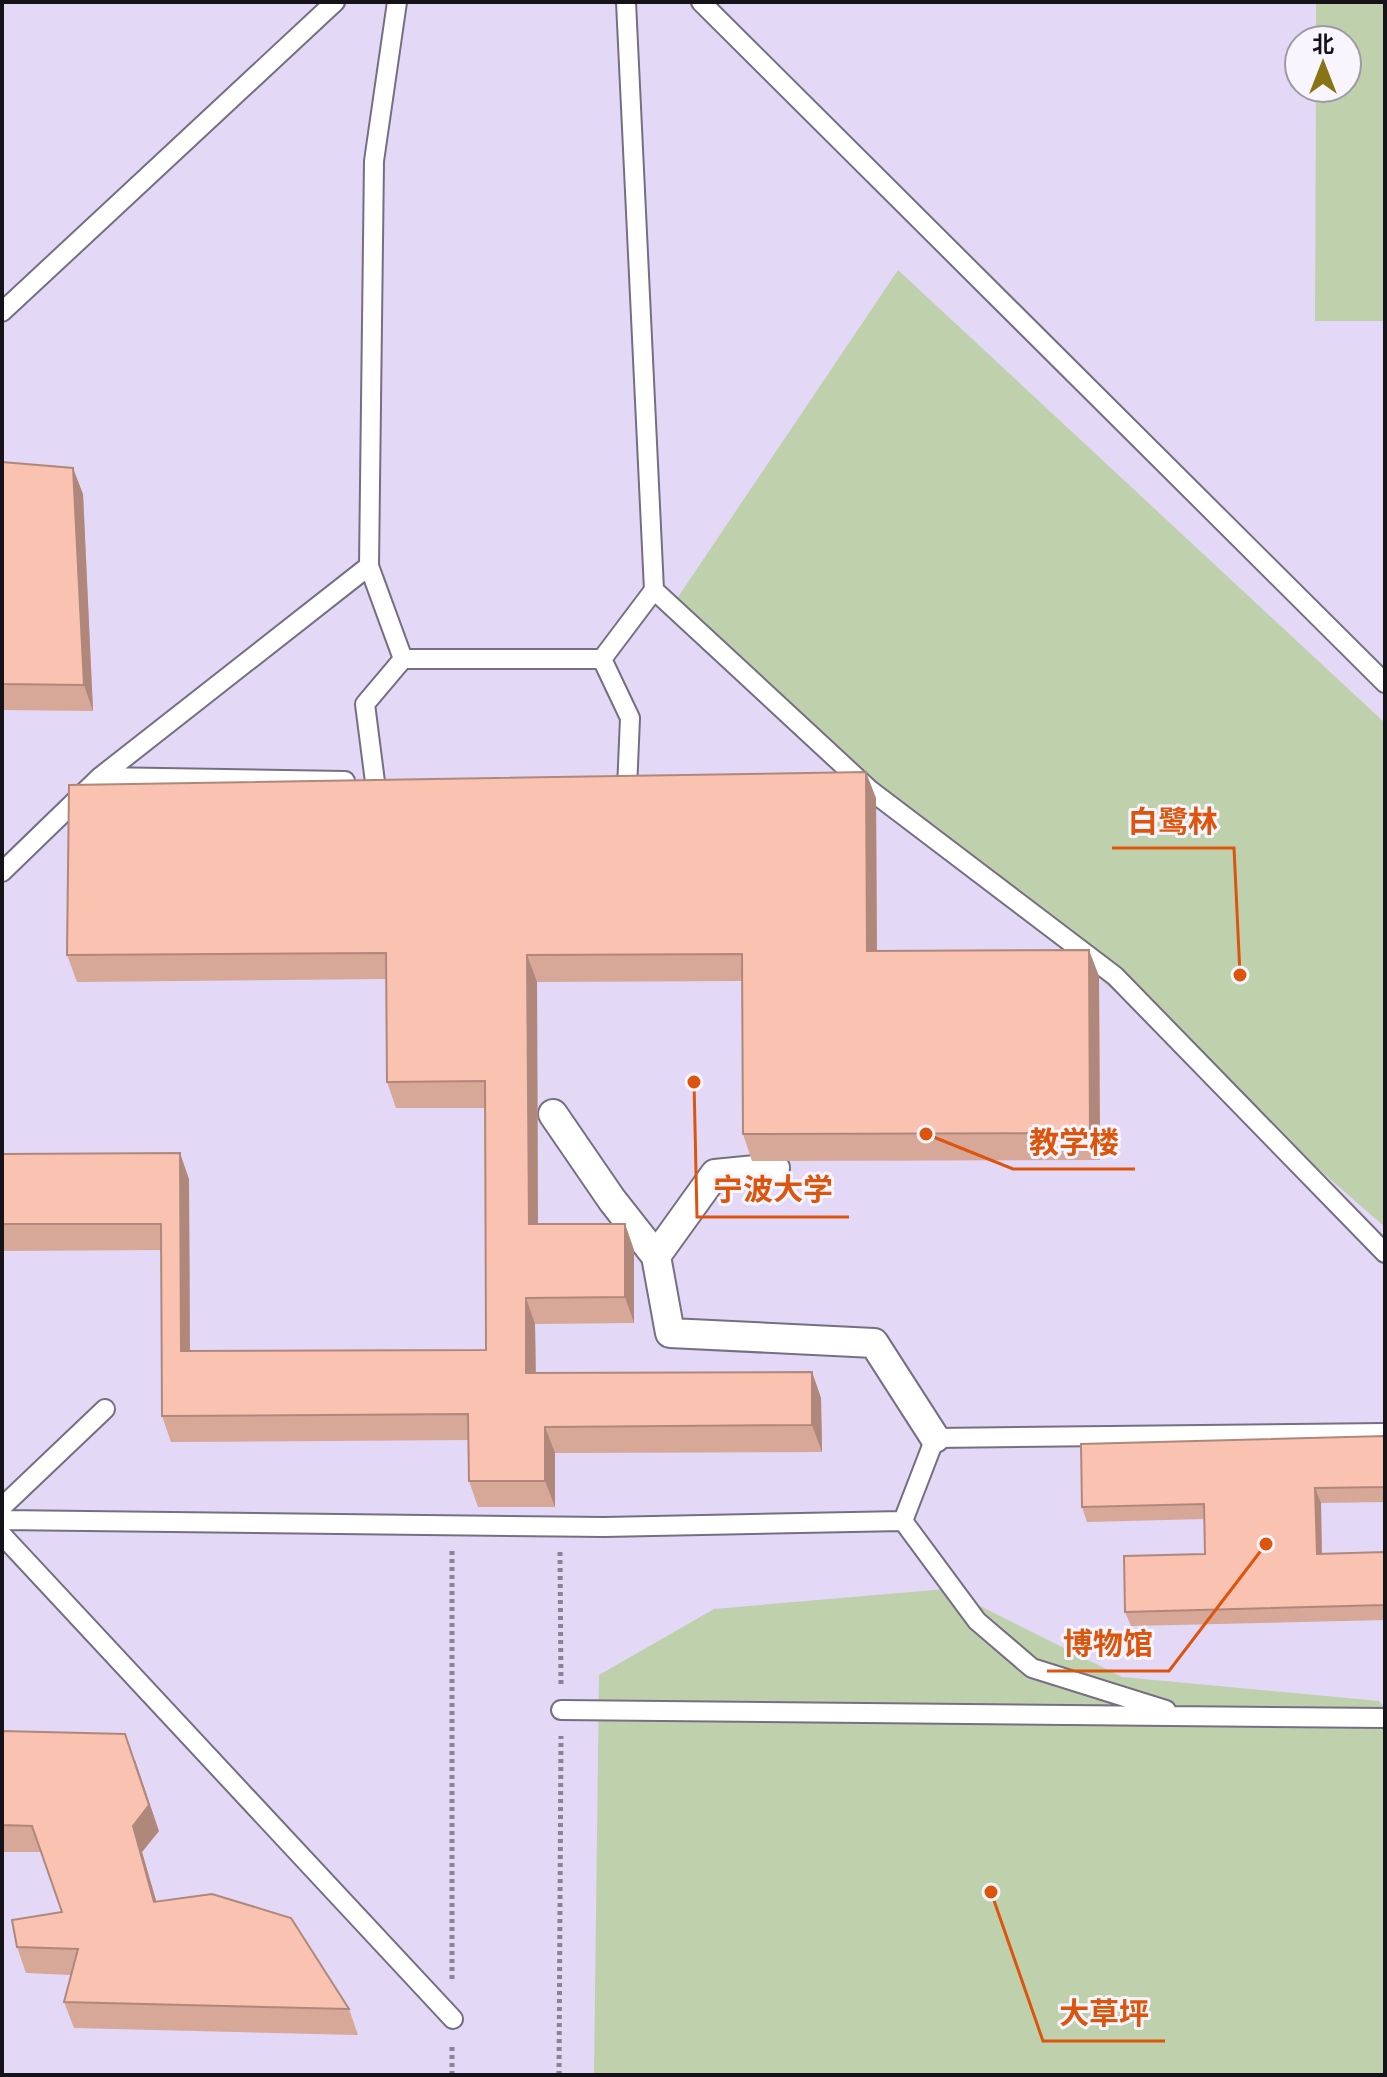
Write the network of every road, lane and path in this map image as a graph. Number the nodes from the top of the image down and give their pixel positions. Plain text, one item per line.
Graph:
1 (335, 2) edge
2 (397, 2) edge
3 (626, 2) edge
4 (701, 2) edge
5 (2, 312) edge
6 (369, 566) junction
7 (654, 590) junction
8 (403, 659) junction
9 (602, 659) junction
10 (1385, 683) edge
11 (100, 777) junction
12 (627, 789) edge
13 (840, 790) edge
14 (870, 790) junction
15 (2, 872) edge
16 (553, 1114) dead end
17 (775, 1168) edge
18 (1385, 1253) edge
19 (656, 1256) junction
20 (105, 1409) dead end
21 (1385, 1433) edge
22 (935, 1438) junction
23 (2, 1507) edge
24 (2, 1520) edge
25 (903, 1521) junction
26 (452, 1526) junction
27 (560, 1527) junction
28 (4, 1540) edge
29 (561, 1710) junction
30 (1185, 1716) junction
31 (1385, 1718) edge
32 (453, 2019) junction
33 (452, 2075) edge
34 (559, 2075) edge

1 - 5 lane
2 - 6 lane
3 - 7 lane
4 - 10 lane
6 - 8 lane
6 - 11 lane
7 - 9 lane
7 - 14 lane
8 - 9 lane
8 - 11 lane
9 - 12 lane
11 - 15 lane
13 - 14 lane
14 - 18 lane
16 - 19 street
17 - 19 street
19 - 22 street
20 - 23 lane
21 - 22 lane
22 - 25 lane
24 - 26 lane
25 - 27 lane
25 - 30 lane
26 - 27 lane
26 - 32 path
27 - 29 path
28 - 32 lane
29 - 30 lane
29 - 34 path
30 - 31 lane
32 - 33 path

